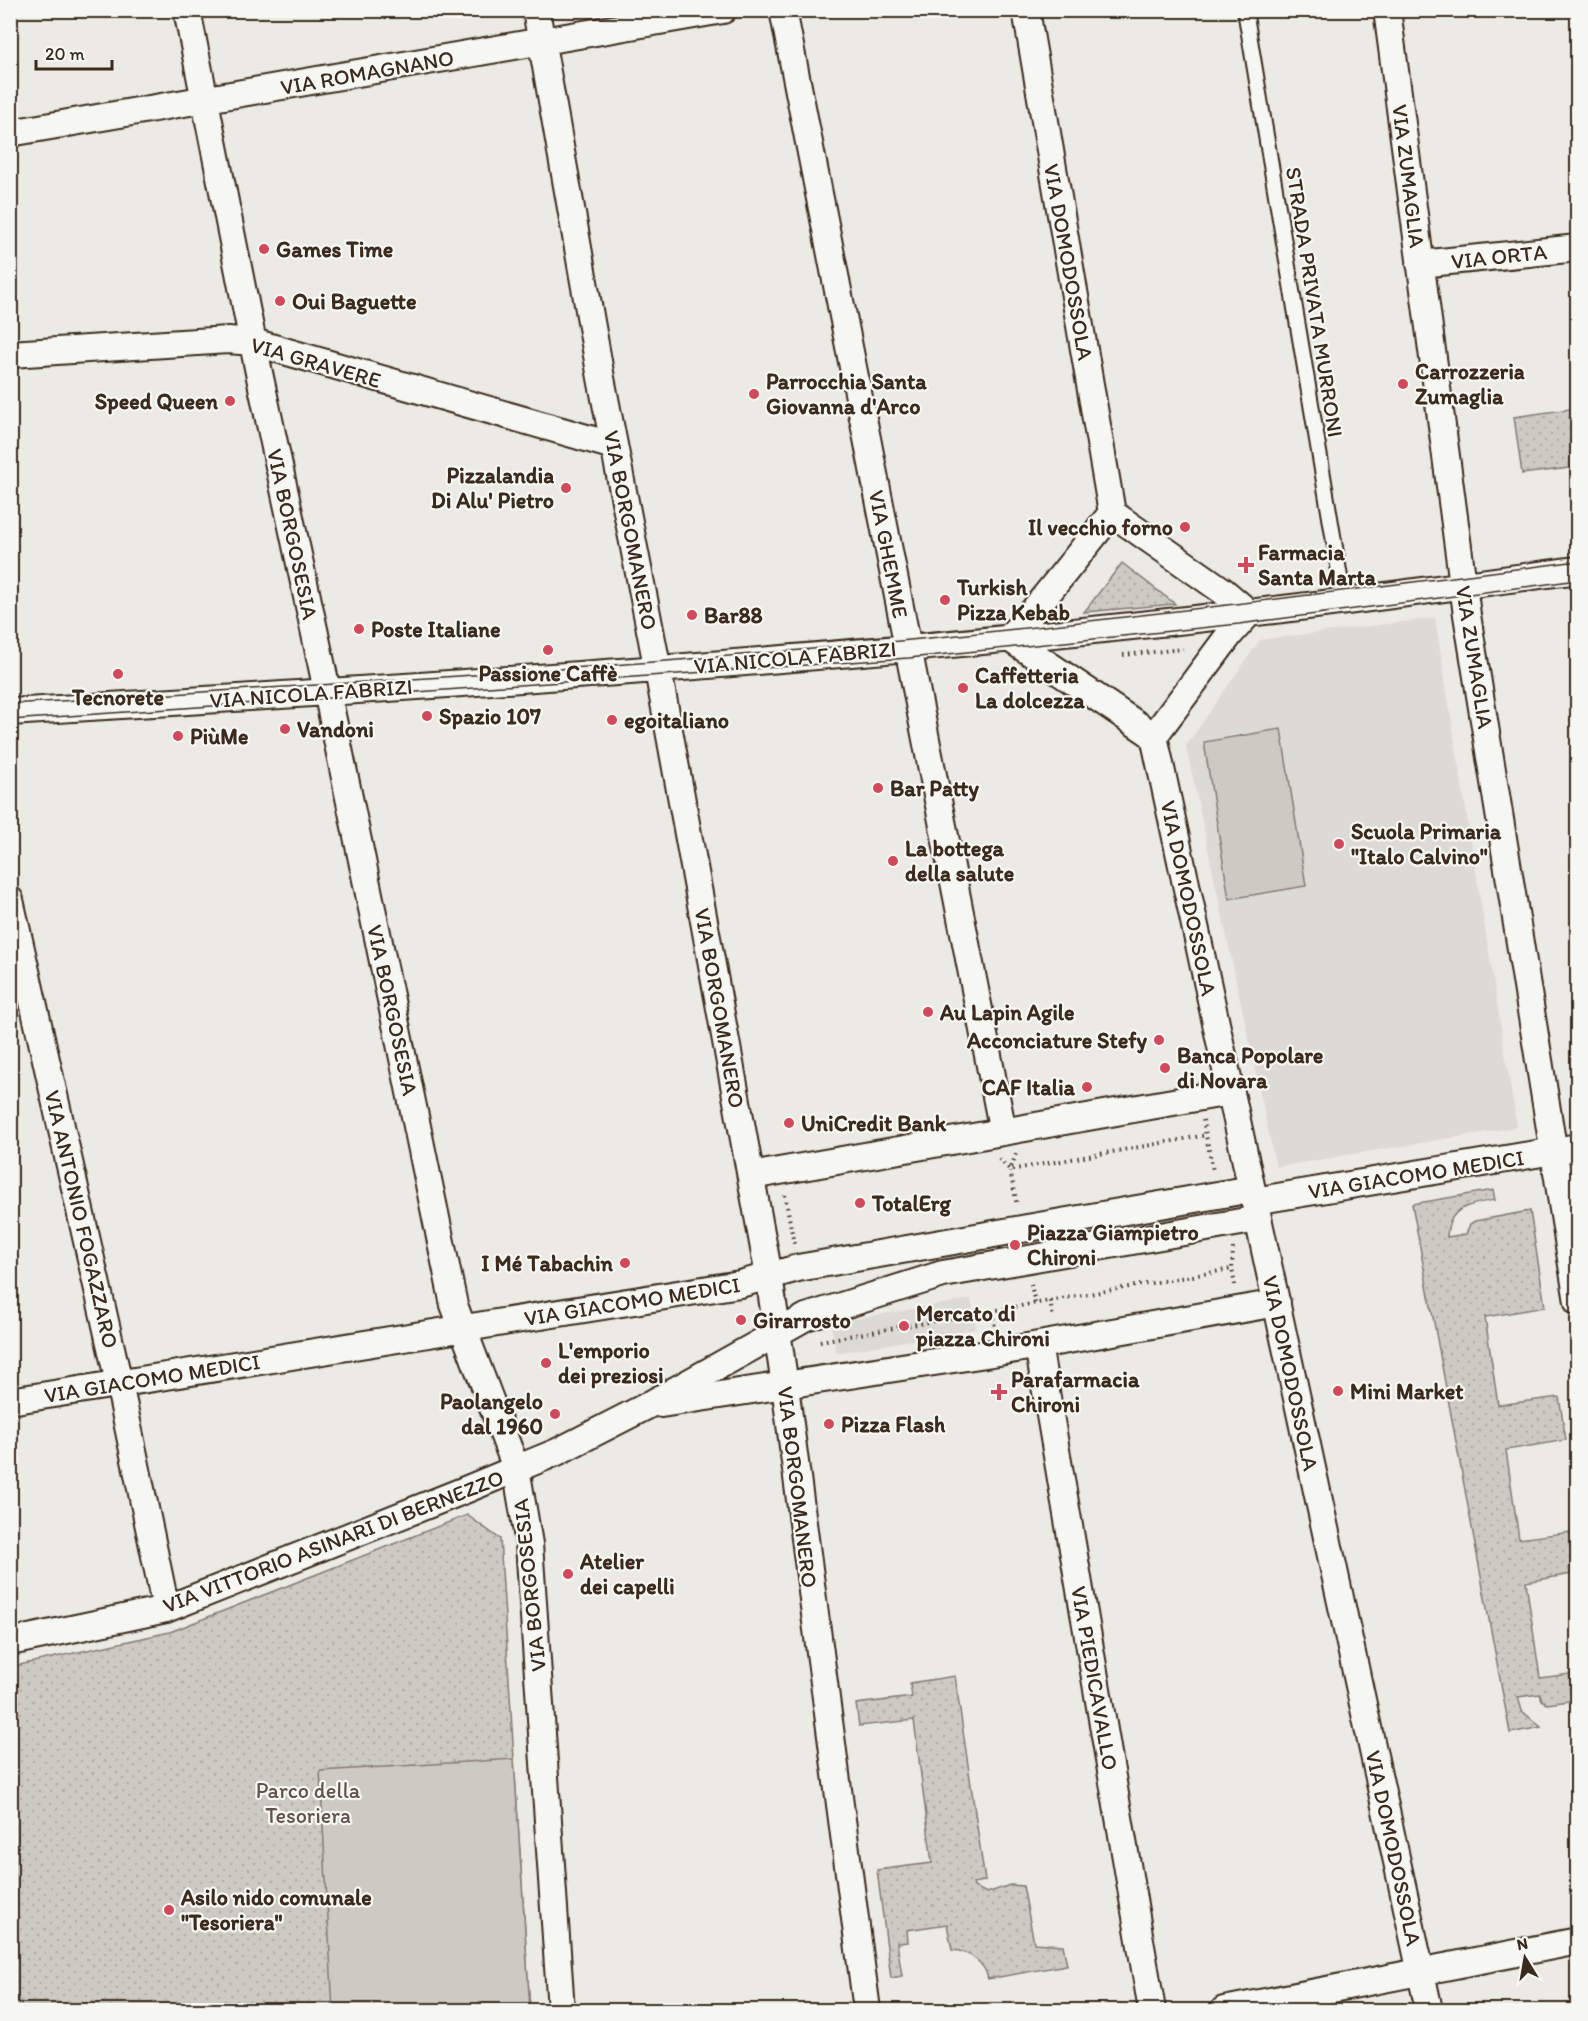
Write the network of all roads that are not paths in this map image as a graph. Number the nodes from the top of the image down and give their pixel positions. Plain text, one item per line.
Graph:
1 (187, 10) edge
2 (536, 10) edge
3 (723, 10) edge
4 (783, 10) edge
5 (1026, 10) edge
6 (1245, 10) edge
7 (1387, 10) edge
8 (542, 41) junction
9 (206, 100) junction
10 (10, 133) edge
11 (1578, 248) edge
12 (1420, 264) junction
13 (253, 342) junction
14 (10, 354) edge
15 (614, 446) junction
16 (1112, 513) junction
17 (1578, 570) edge
18 (1463, 585) junction
19 (1344, 601) junction
20 (1249, 613) junction
21 (1009, 638) junction
22 (907, 648) junction
23 (658, 668) junction
24 (327, 692) junction
25 (10, 712) edge
26 (1154, 736) junction
27 (10, 900) edge
28 (1230, 1092) junction
29 (1003, 1132) junction
30 (1565, 1149) edge
31 (751, 1176) junction
32 (1254, 1203) junction
33 (769, 1276) junction
34 (1578, 1302) edge
35 (1277, 1303) junction
36 (462, 1329) junction
37 (777, 1332) junction
38 (1038, 1345) junction
39 (119, 1383) junction
40 (785, 1386) junction
41 (10, 1401) edge
42 (645, 1407) junction
43 (516, 1468) junction
44 (166, 1609) junction
45 (10, 1642) edge
46 (1578, 1941) edge
47 (1420, 1971) junction
48 (561, 2010) edge
49 (867, 2010) edge
50 (1152, 2010) edge
51 (1224, 2010) edge
52 (1429, 2010) edge

1 - 9 street, VIA BORGOSESIA
2 - 8 street, VIA BORGOMANERO
3 - 8 street, VIA ROMAGNANO
4 - 22 street, VIA GHEMME
5 - 16 street, VIA DOMODOSSOLA
6 - 19 lane, STRADA PRIVATA MURRONI
7 - 12 street, VIA ZUMAGLIA
8 - 9 street, VIA ROMAGNANO
8 - 15 street, VIA BORGOMANERO
9 - 10 street, VIA ROMAGNANO
9 - 13 street, VIA BORGOSESIA
11 - 12 street, VIA ORTA
12 - 18 street, VIA ZUMAGLIA
13 - 14 street, VIA GRAVERE
13 - 15 street, VIA GRAVERE
13 - 24 street, VIA BORGOSESIA
15 - 23 street, VIA BORGOMANERO
16 - 20 street
16 - 21 street
17 - 18 street, VIA NICOLA FABRIZI
18 - 19 street, VIA NICOLA FABRIZI
18 - 30 street, VIA ZUMAGLIA
19 - 20 street, VIA NICOLA FABRIZI
20 - 21 street, VIA NICOLA FABRIZI
20 - 26 street
21 - 22 street, VIA NICOLA FABRIZI
21 - 26 street
22 - 23 street, VIA NICOLA FABRIZI
22 - 29 street, VIA GHEMME
23 - 24 street, VIA NICOLA FABRIZI
23 - 31 street, VIA BORGOMANERO
24 - 25 street, VIA NICOLA FABRIZI
24 - 36 street, VIA BORGOSESIA
26 - 28 street, VIA DOMODOSSOLA
27 - 39 street, VIA ANTONIO FOGAZZARO
28 - 29 street
28 - 32 street, VIA DOMODOSSOLA
29 - 31 street
30 - 32 street, VIA GIACOMO MEDICI
30 - 34 street, VIA ZUMAGLIA
31 - 33 street, VIA BORGOMANERO
32 - 33 street, VIA GIACOMO MEDICI
32 - 35 street, VIA DOMODOSSOLA
32 - 37 street, VIA GIACOMO MEDICI
33 - 36 street, VIA GIACOMO MEDICI
33 - 37 street, VIA BORGOMANERO
35 - 38 street
35 - 47 street, VIA DOMODOSSOLA
36 - 39 street, VIA GIACOMO MEDICI
36 - 43 street, VIA BORGOSESIA
37 - 40 street, VIA BORGOMANERO
37 - 42 street, VIA VITTORIO ASINARI DI BERNEZZO
38 - 40 street
38 - 50 street, VIA PIEDICAVALLO
39 - 41 street, VIA GIACOMO MEDICI
39 - 44 street, VIA ANTONIO FOGAZZARO
40 - 42 street, VIA VITTORIO ASINARI DI BERNEZZO
40 - 49 street, VIA BORGOMANERO
42 - 43 street, VIA VITTORIO ASINARI DI BERNEZZO
43 - 44 street, VIA VITTORIO ASINARI DI BERNEZZO
43 - 48 street, VIA BORGOSESIA
44 - 45 street, VIA VITTORIO ASINARI DI BERNEZZO
46 - 47 street
47 - 51 street
47 - 52 street, VIA DOMODOSSOLA

